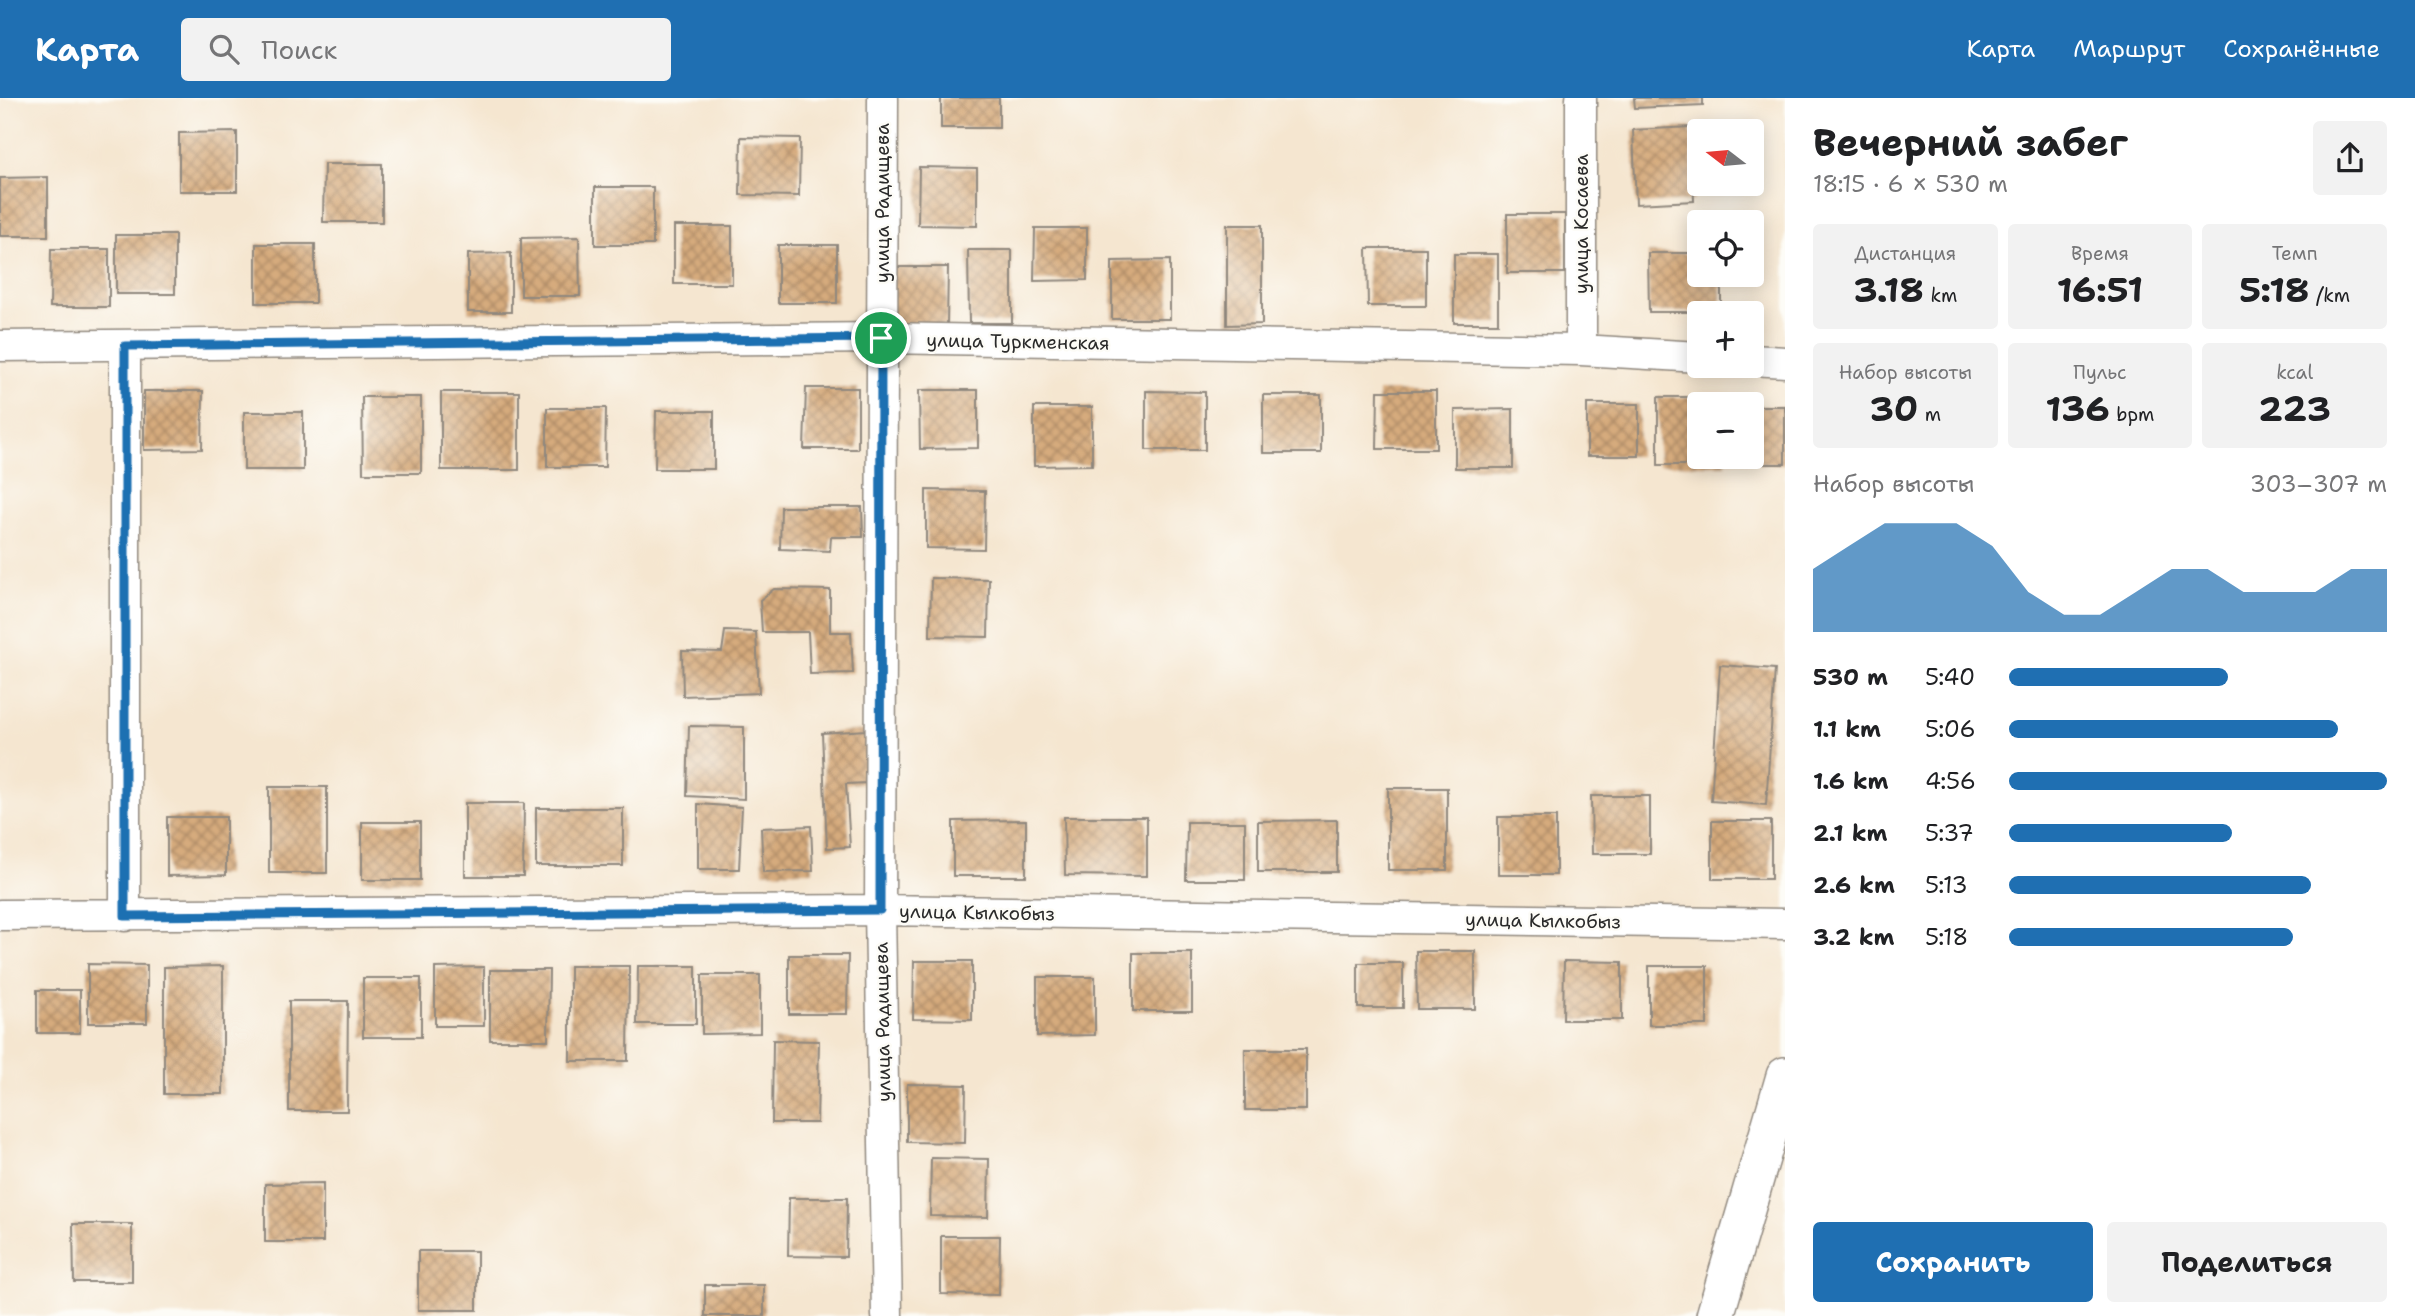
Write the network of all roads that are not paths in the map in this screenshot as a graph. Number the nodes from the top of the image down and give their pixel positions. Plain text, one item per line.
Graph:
1 (883, 98) edge
2 (1581, 98) edge
3 (881, 338) junction
4 (0, 346) edge
5 (125, 346) junction
6 (1581, 350) junction
7 (1687, 356) edge
8 (1764, 361) edge
9 (1785, 362) edge
10 (880, 910) junction
11 (0, 915) edge
12 (125, 916) junction
13 (1785, 924) edge
14 (1785, 1076) edge
15 (887, 1316) edge
16 (1714, 1316) edge

1 - 3 street, улица Радищева
2 - 6 street, улица Косаева
3 - 5 street, улица Туркменская
3 - 6 street, улица Туркменская
3 - 10 street, улица Радищева
4 - 5 street, улица Туркменская
5 - 12 street
6 - 7 street, улица Туркменская
8 - 9 street
10 - 12 street, улица Кылкобыз
10 - 13 street, улица Кылкобыз
10 - 15 street, улица Радищева
11 - 12 street, улица Кылкобыз
14 - 16 street

